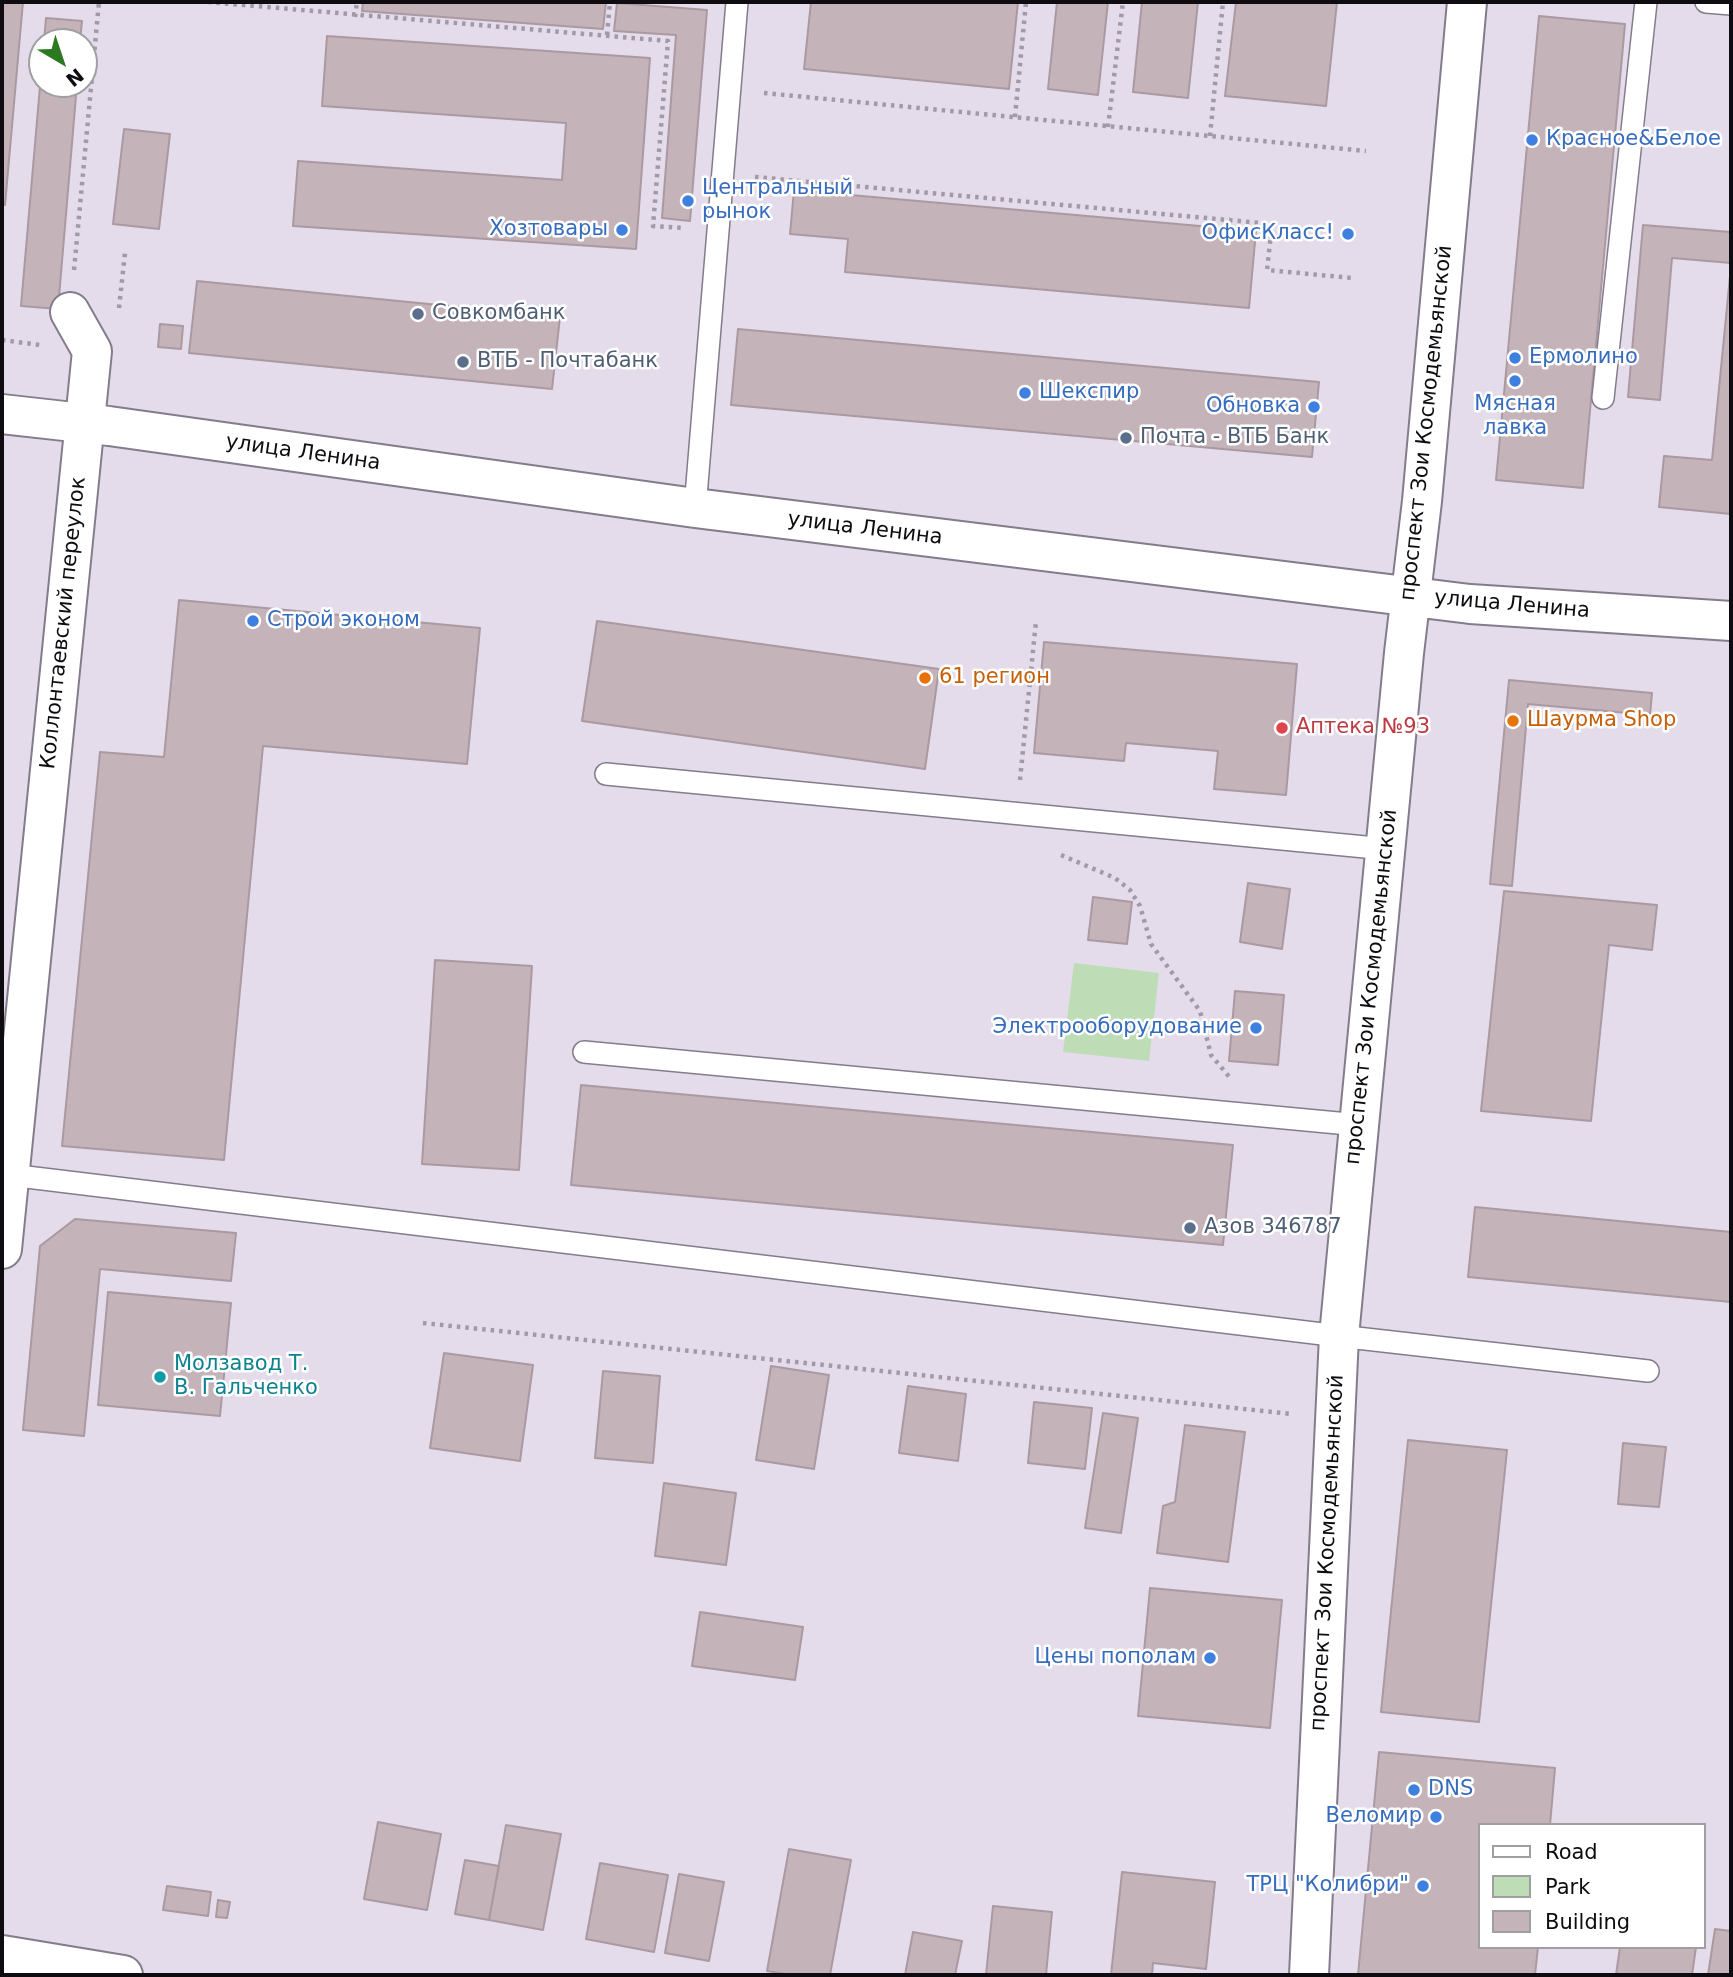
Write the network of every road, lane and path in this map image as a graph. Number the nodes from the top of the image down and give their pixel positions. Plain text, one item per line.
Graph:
1 (99, 2) edge
2 (208, 2) edge
3 (357, 2) edge
4 (611, 2) edge
5 (737, 2) edge
6 (1026, 2) edge
7 (1122, 2) edge
8 (1223, 2) edge
9 (1466, 2) edge
10 (1646, 2) edge
11 (1706, 2) edge
12 (1731, 4) edge
13 (355, 17) junction
14 (607, 35) junction
15 (730, 90) junction
16 (1015, 117) junction
17 (1108, 127) junction
18 (1210, 136) junction
19 (1366, 151) dead end
20 (723, 175) junction
21 (718, 231) junction
22 (1352, 278) dead end
23 (70, 312) joint
24 (1603, 398) dead end
25 (2, 414) edge
26 (86, 424) junction
27 (695, 508) junction
28 (1410, 596) junction
29 (1036, 621) dead end
30 (1731, 621) edge
31 (606, 774) dead end
32 (1025, 816) junction
33 (1385, 849) junction
34 (584, 1052) dead end
35 (1233, 1082) dead end
36 (1359, 1125) junction
37 (6, 1174) edge
38 (2, 1250) edge
39 (423, 1323) dead end
40 (1339, 1336) junction
41 (1648, 1371) dead end
42 (1307, 1415) dead end
43 (2, 1955) edge
44 (123, 1975) edge
45 (1308, 1975) edge

1 - 23 path
2 - 13 path
3 - 13 path
4 - 14 path
5 - 15 lane
6 - 16 path
7 - 17 path
8 - 18 path
9 - 28 street, проспект Зои Космодемьянской
10 - 24 lane
11 - 12 lane
13 - 14 path
14 - 21 path
15 - 16 path
15 - 20 lane
16 - 17 path
17 - 18 path
18 - 19 path
20 - 21 lane
20 - 22 path
21 - 27 lane
23 - 26 street, Коллонтаевский переулок
25 - 26 street, улица Ленина
26 - 27 street, улица Ленина
26 - 37 street, Коллонтаевский переулок
27 - 28 street, улица Ленина
28 - 30 street, улица Ленина
28 - 33 street, проспект Зои Космодемьянской
29 - 32 path
31 - 32 lane
32 - 33 lane
32 - 35 path
33 - 36 street, проспект Зои Космодемьянской
34 - 36 lane
36 - 40 street, проспект Зои Космодемьянской
37 - 38 street, Коллонтаевский переулок
37 - 40 lane
39 - 42 path
40 - 41 lane
40 - 45 street, проспект Зои Космодемьянской
43 - 44 street

